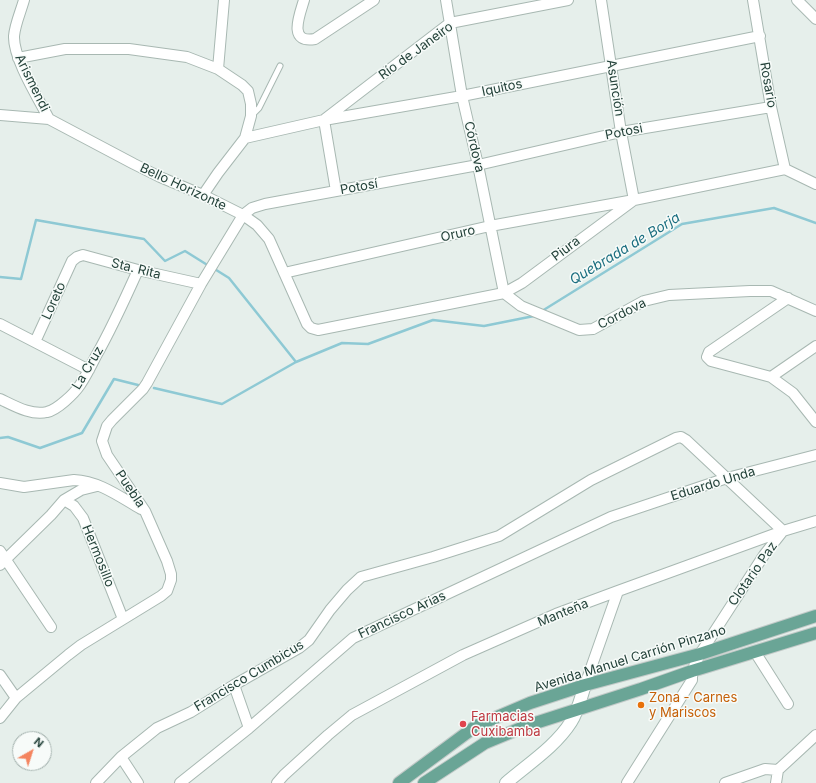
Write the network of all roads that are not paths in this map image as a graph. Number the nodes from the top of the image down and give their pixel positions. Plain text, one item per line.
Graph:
1 (24, 0) edge
2 (224, 0) edge
3 (304, 0) edge
4 (374, 0) edge
5 (446, 0) edge
6 (568, 0) edge
7 (601, 0) edge
8 (753, 0) edge
9 (797, 0) edge
10 (816, 19) edge
11 (450, 23) junction
12 (760, 36) junction
13 (18, 58) junction
14 (611, 65) junction
15 (280, 66) dead end
16 (218, 68) junction
17 (462, 96) junction
18 (771, 107) junction
19 (0, 116) edge
20 (251, 116) junction
21 (49, 119) junction
22 (324, 120) junction
23 (621, 132) junction
24 (245, 138) junction
25 (478, 165) junction
26 (785, 169) junction
27 (816, 184) edge
28 (336, 191) junction
29 (204, 195) junction
30 (634, 200) junction
31 (243, 215) junction
32 (490, 226) junction
33 (72, 261) joint
34 (138, 270) junction
35 (284, 272) junction
36 (201, 284) junction
37 (504, 293) junction
38 (788, 298) junction
39 (816, 311) edge
40 (0, 324) edge
41 (311, 328) joint
42 (35, 342) junction
43 (816, 346) edge
44 (89, 370) junction
45 (771, 377) junction
46 (0, 399) edge
47 (816, 421) edge
48 (816, 455) edge
49 (727, 478) junction
50 (0, 483) edge
51 (99, 485) junction
52 (64, 500) junction
53 (145, 511) junction
54 (611, 517) joint
55 (816, 521) edge
56 (783, 531) junction
57 (2, 559) edge
58 (618, 591) junction
59 (816, 616) edge
60 (123, 619) junction
61 (51, 627) dead end
62 (816, 633) edge
63 (755, 652) junction
64 (700, 654) junction
65 (692, 671) junction
66 (0, 675) edge
67 (234, 685) junction
68 (585, 685) junction
69 (16, 698) junction
70 (788, 704) dead end
71 (577, 710) junction
72 (0, 718) edge
73 (249, 728) junction
74 (816, 734) edge
75 (121, 757) junction
76 (778, 770) junction
77 (96, 783) edge
78 (138, 783) edge
79 (180, 783) edge
80 (277, 783) edge
81 (399, 783) edge
82 (424, 783) edge
83 (506, 783) edge
84 (627, 783) edge
85 (725, 783) edge
86 (776, 783) edge

1 - 13 street, Arismendi
2 - 16 street
3 - 4 street
5 - 11 street, Córdova
6 - 11 street, Río de Janeiro
7 - 14 street, Asunción
8 - 12 street, Rosario
9 - 10 street
11 - 17 street, Córdova
11 - 22 street, Río de Janeiro
12 - 14 street, Iquitos
12 - 18 street, Rosario
13 - 16 street
13 - 21 street, Arismendi
14 - 17 street, Iquitos
14 - 23 street, Asunción
15 - 20 lane
16 - 20 street
17 - 22 street, Iquitos
17 - 25 street, Córdova
18 - 23 street, Potosi
18 - 26 street, Rosario
19 - 21 street, Bello Horizonte
20 - 24 street
21 - 29 street, Bello Horizonte
22 - 24 street, Iquitos
22 - 28 street
23 - 25 street, Potosi
23 - 30 street, Asunción
24 - 29 street
25 - 28 street, Potosí
25 - 32 street, Córdova
26 - 27 street
26 - 30 street, Piura
28 - 31 street, Potosí
29 - 31 street, Bello Horizonte
30 - 32 street, Oruro
30 - 37 street, Piura
31 - 35 street, Bello Horizonte
31 - 36 street, Puebla
32 - 35 street, Oruro
32 - 37 street, Córdova
33 - 34 street, Sta. Rita
33 - 42 street, Loreto
34 - 36 street, Sta. Rita
34 - 44 street, La Cruz
35 - 41 street, Bello Horizonte
36 - 53 street, Puebla
37 - 38 street, Cordova
37 - 41 street, Piura
38 - 39 street, Cordova
38 - 45 street
40 - 42 street
42 - 44 street
43 - 45 street
44 - 46 street, La Cruz
45 - 47 street
48 - 49 street, Eduardo Unda
49 - 54 street, Eduardo Unda
49 - 56 street
49 - 67 street, Francisco Cumbicus
50 - 51 street
51 - 52 street
51 - 53 street
52 - 57 street
52 - 60 street, Hermosillo
53 - 60 street, Puebla
54 - 73 street, Francisco Arias
55 - 56 street, Manteña
56 - 58 street, Manteña
56 - 64 street, Clotario Paz
57 - 61 street
58 - 68 street
58 - 80 street, Manteña
59 - 64 main road, Avenida Manuel Carrión Pinzano
60 - 69 street, Puebla
62 - 63 main road
63 - 65 main road
63 - 70 street
64 - 65 street, Clotario Paz
64 - 68 main road, Avenida Manuel Carrión Pinzano
65 - 71 main road
65 - 84 street, Clotario Paz
66 - 69 street
67 - 73 street
67 - 75 street, Francisco Cumbicus
68 - 71 street
68 - 81 main road, Avenida Manuel Carrión Pinzano
69 - 72 street, Puebla
71 - 82 main road
71 - 83 street
73 - 79 street, Francisco Arias
74 - 76 street
75 - 77 street, Francisco Cumbicus
75 - 78 street
76 - 85 street
76 - 86 street

